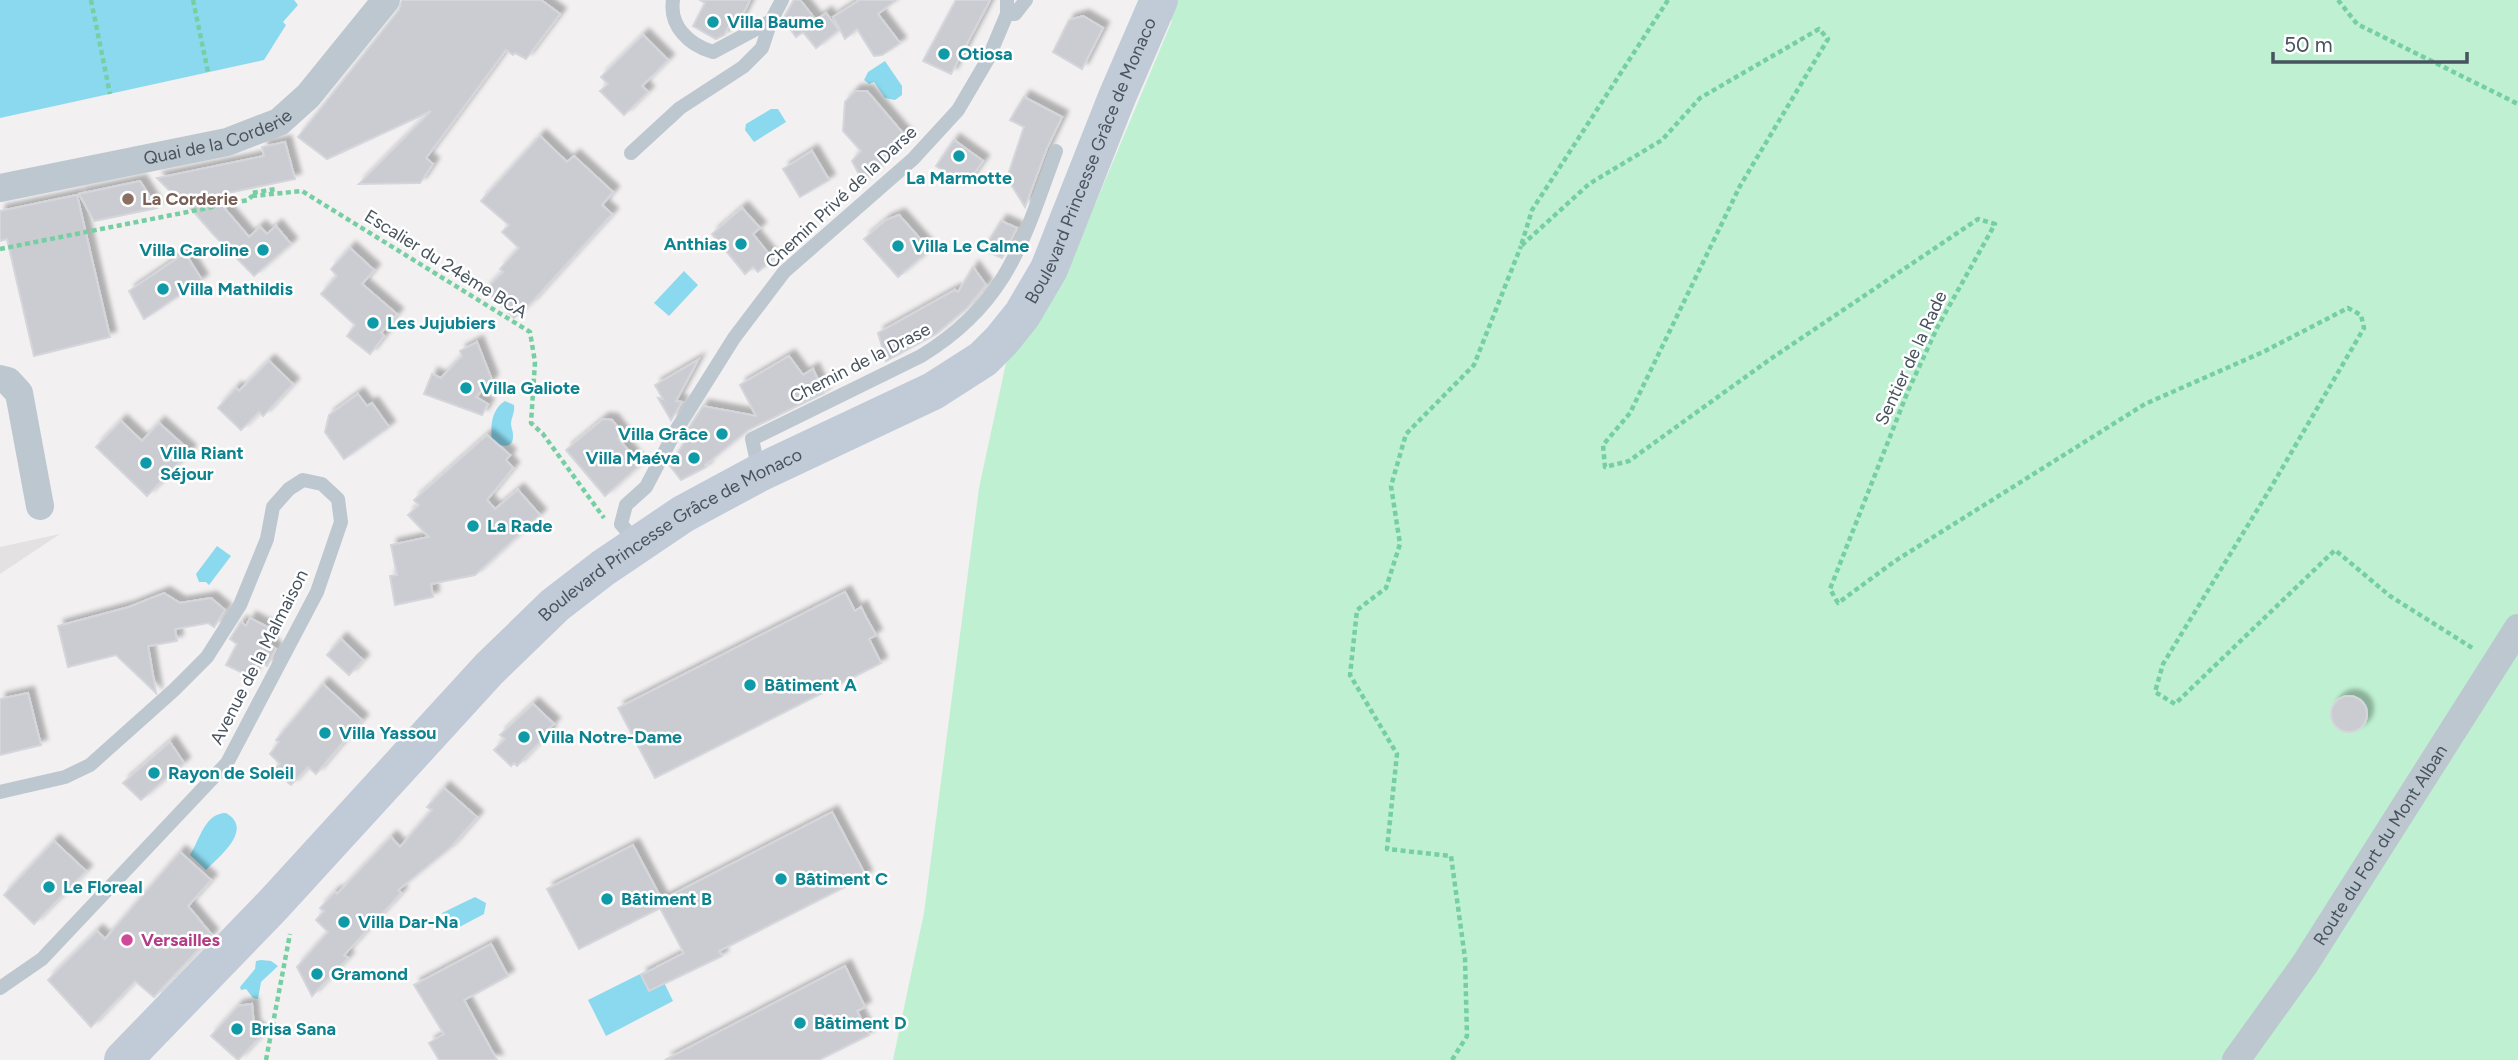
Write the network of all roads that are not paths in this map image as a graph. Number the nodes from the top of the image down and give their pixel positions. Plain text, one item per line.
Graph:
1 (386, 0) edge
2 (673, 0) edge
3 (782, 0) edge
4 (1026, 0) edge
5 (1159, 0) edge
6 (1007, 7) edge
7 (771, 21) junction
8 (1056, 151) dead end
9 (631, 153) dead end
10 (0, 188) edge
11 (0, 379) edge
12 (759, 472) junction
13 (40, 506) dead end
14 (629, 534) junction
15 (2518, 628) edge
16 (0, 792) edge
17 (0, 988) edge
18 (123, 1060) edge
19 (2236, 1060) edge

1 - 10 street, Quai de la Corderie
2 - 7 lane
3 - 7 lane
4 - 6 lane, Chemin Privé de la Darse
5 - 12 main road, Boulevard Princesse Grâce de Monaco
6 - 14 lane, Chemin Privé de la Darse
7 - 9 lane
8 - 12 lane, Chemin de la Drase
11 - 13 street
12 - 14 main road, Boulevard Princesse Grâce de Monaco
14 - 18 main road, Boulevard Princesse Grâce de Monaco
15 - 19 street, Route du Fort du Mont Alban
16 - 17 lane, Avenue de la Malmaison

